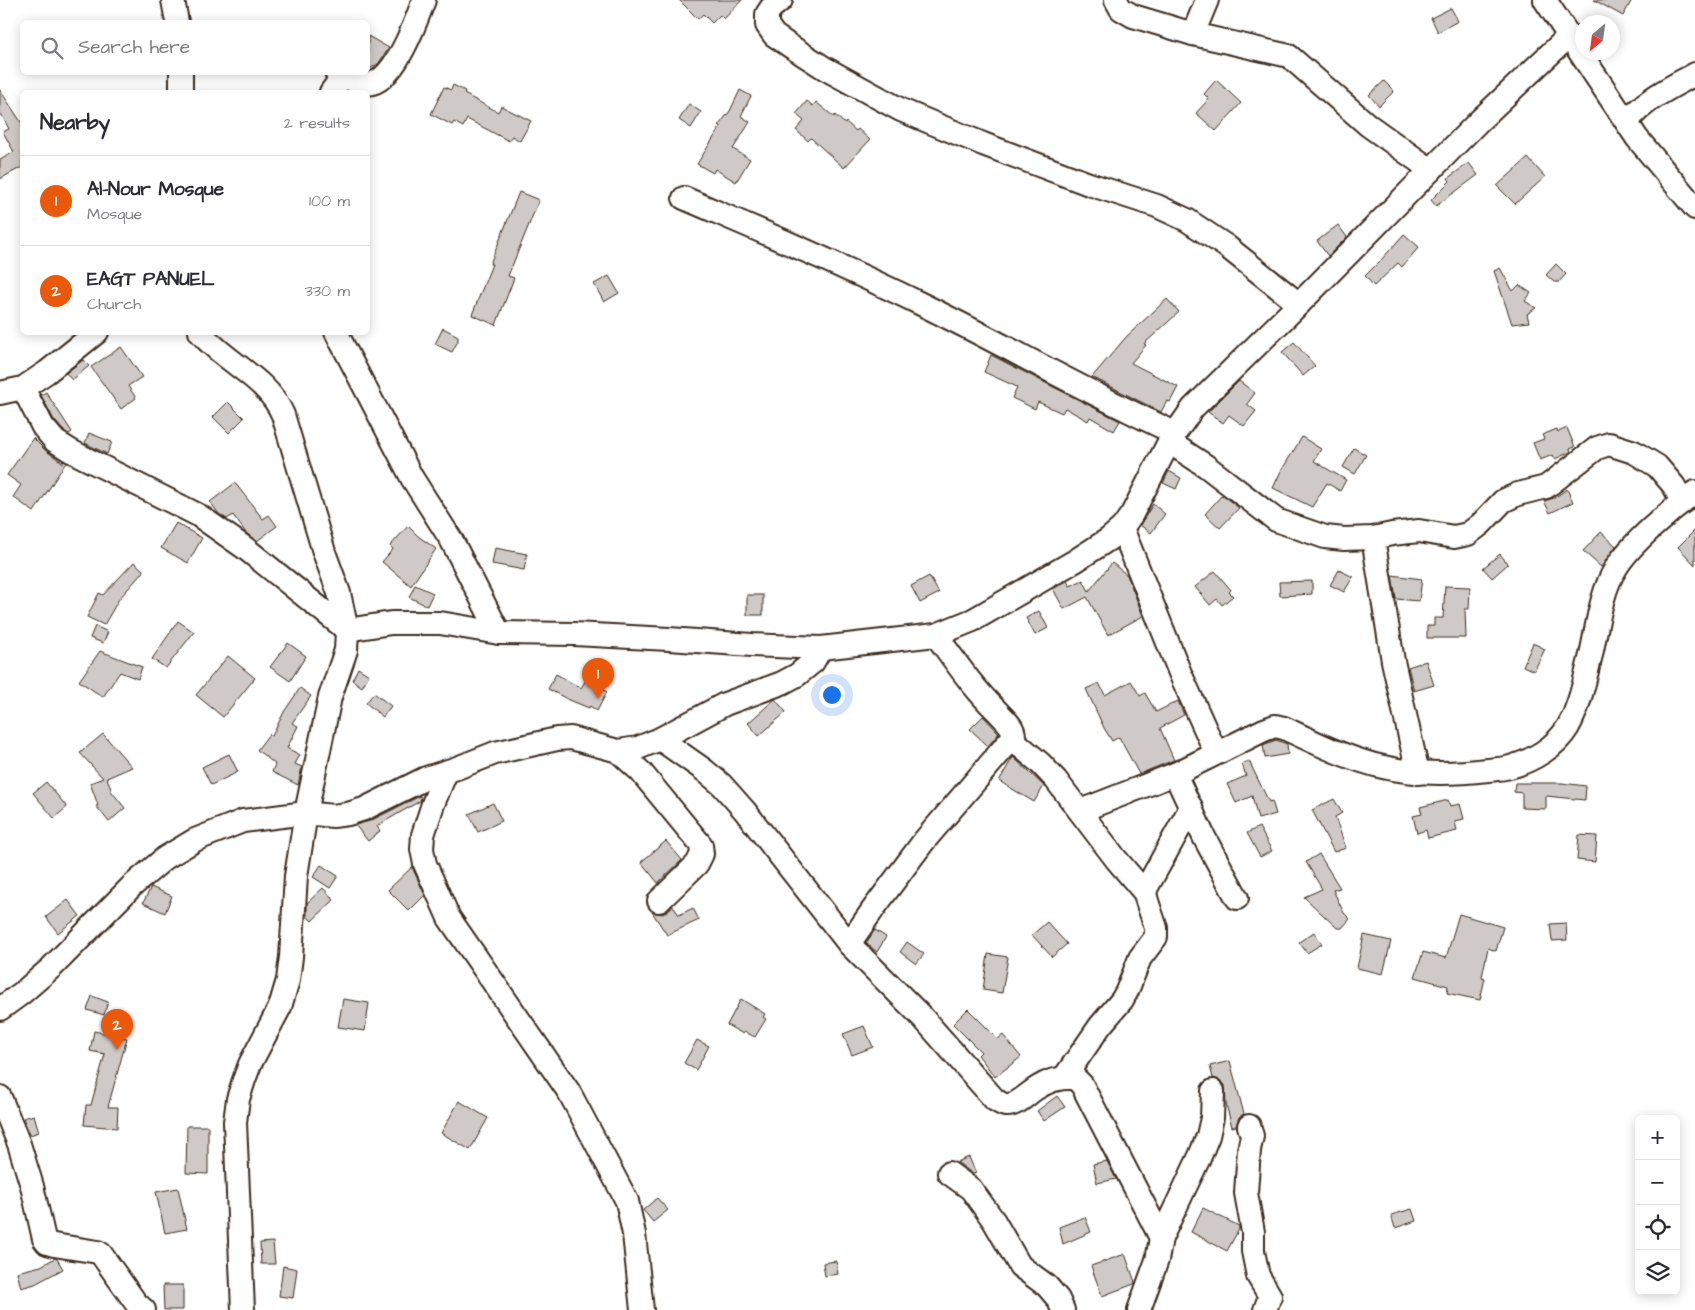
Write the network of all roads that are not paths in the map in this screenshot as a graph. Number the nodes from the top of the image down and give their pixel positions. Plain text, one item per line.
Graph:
1 (173, 0) edge
2 (424, 0) edge
3 (781, 0) edge
4 (1116, 0) edge
5 (1207, 0) edge
6 (1545, 0) edge
7 (176, 20) edge
8 (1193, 34) junction
9 (1568, 36) junction
10 (1695, 74) edge
11 (181, 75) edge
12 (337, 80) edge
13 (181, 90) edge
14 (1627, 122) junction
15 (1431, 170) junction
16 (684, 198) dead end
17 (1695, 208) edge
18 (1299, 304) junction
19 (93, 335) edge
20 (203, 335) edge
21 (338, 335) edge
22 (24, 388) junction
23 (0, 392) edge
24 (1172, 438) junction
25 (1688, 497) edge
26 (1122, 528) junction
27 (1373, 538) junction
28 (347, 630) junction
29 (499, 633) junction
30 (936, 635) junction
31 (821, 648) junction
32 (660, 739) junction
33 (1012, 739) junction
34 (618, 751) junction
35 (1216, 753) junction
36 (446, 772) junction
37 (1418, 773) junction
38 (1175, 774) junction
39 (1191, 807) junction
40 (1080, 811) junction
41 (306, 814) junction
42 (1145, 893) junction
43 (1237, 898) dead end
44 (660, 901) dead end
45 (850, 944) junction
46 (0, 1009) edge
47 (1064, 1078) junction
48 (1214, 1091) dead end
49 (0, 1097) edge
50 (1249, 1126) dead end
51 (949, 1173) dead end
52 (1162, 1238) junction
53 (144, 1310) edge
54 (242, 1310) edge
55 (642, 1310) edge
56 (1064, 1310) edge
57 (1139, 1310) edge
58 (1265, 1310) edge

1 - 7 street
2 - 12 street
3 - 18 street
4 - 8 street
5 - 8 street
6 - 9 street
8 - 15 street
9 - 14 street
9 - 15 street
10 - 14 street
11 - 13 street
14 - 17 street
15 - 18 street
16 - 24 street
18 - 24 street
19 - 22 street
20 - 28 street
21 - 29 street
22 - 23 street
22 - 28 street
24 - 26 street
24 - 27 street
25 - 27 street
25 - 37 street
26 - 30 street
26 - 35 street
27 - 37 street
28 - 29 street
28 - 41 street
29 - 31 street
30 - 31 street
30 - 33 street
31 - 32 street
32 - 34 street
32 - 45 street
33 - 40 street
33 - 45 street
34 - 36 street
34 - 44 street
35 - 37 street
35 - 38 street
36 - 41 street
36 - 55 street
38 - 39 street
38 - 40 street
39 - 42 street
39 - 43 street
40 - 42 street
41 - 46 street
41 - 54 street
42 - 47 street
45 - 47 street
47 - 52 street
48 - 52 street
49 - 53 street
50 - 58 street
51 - 56 street
52 - 57 street

